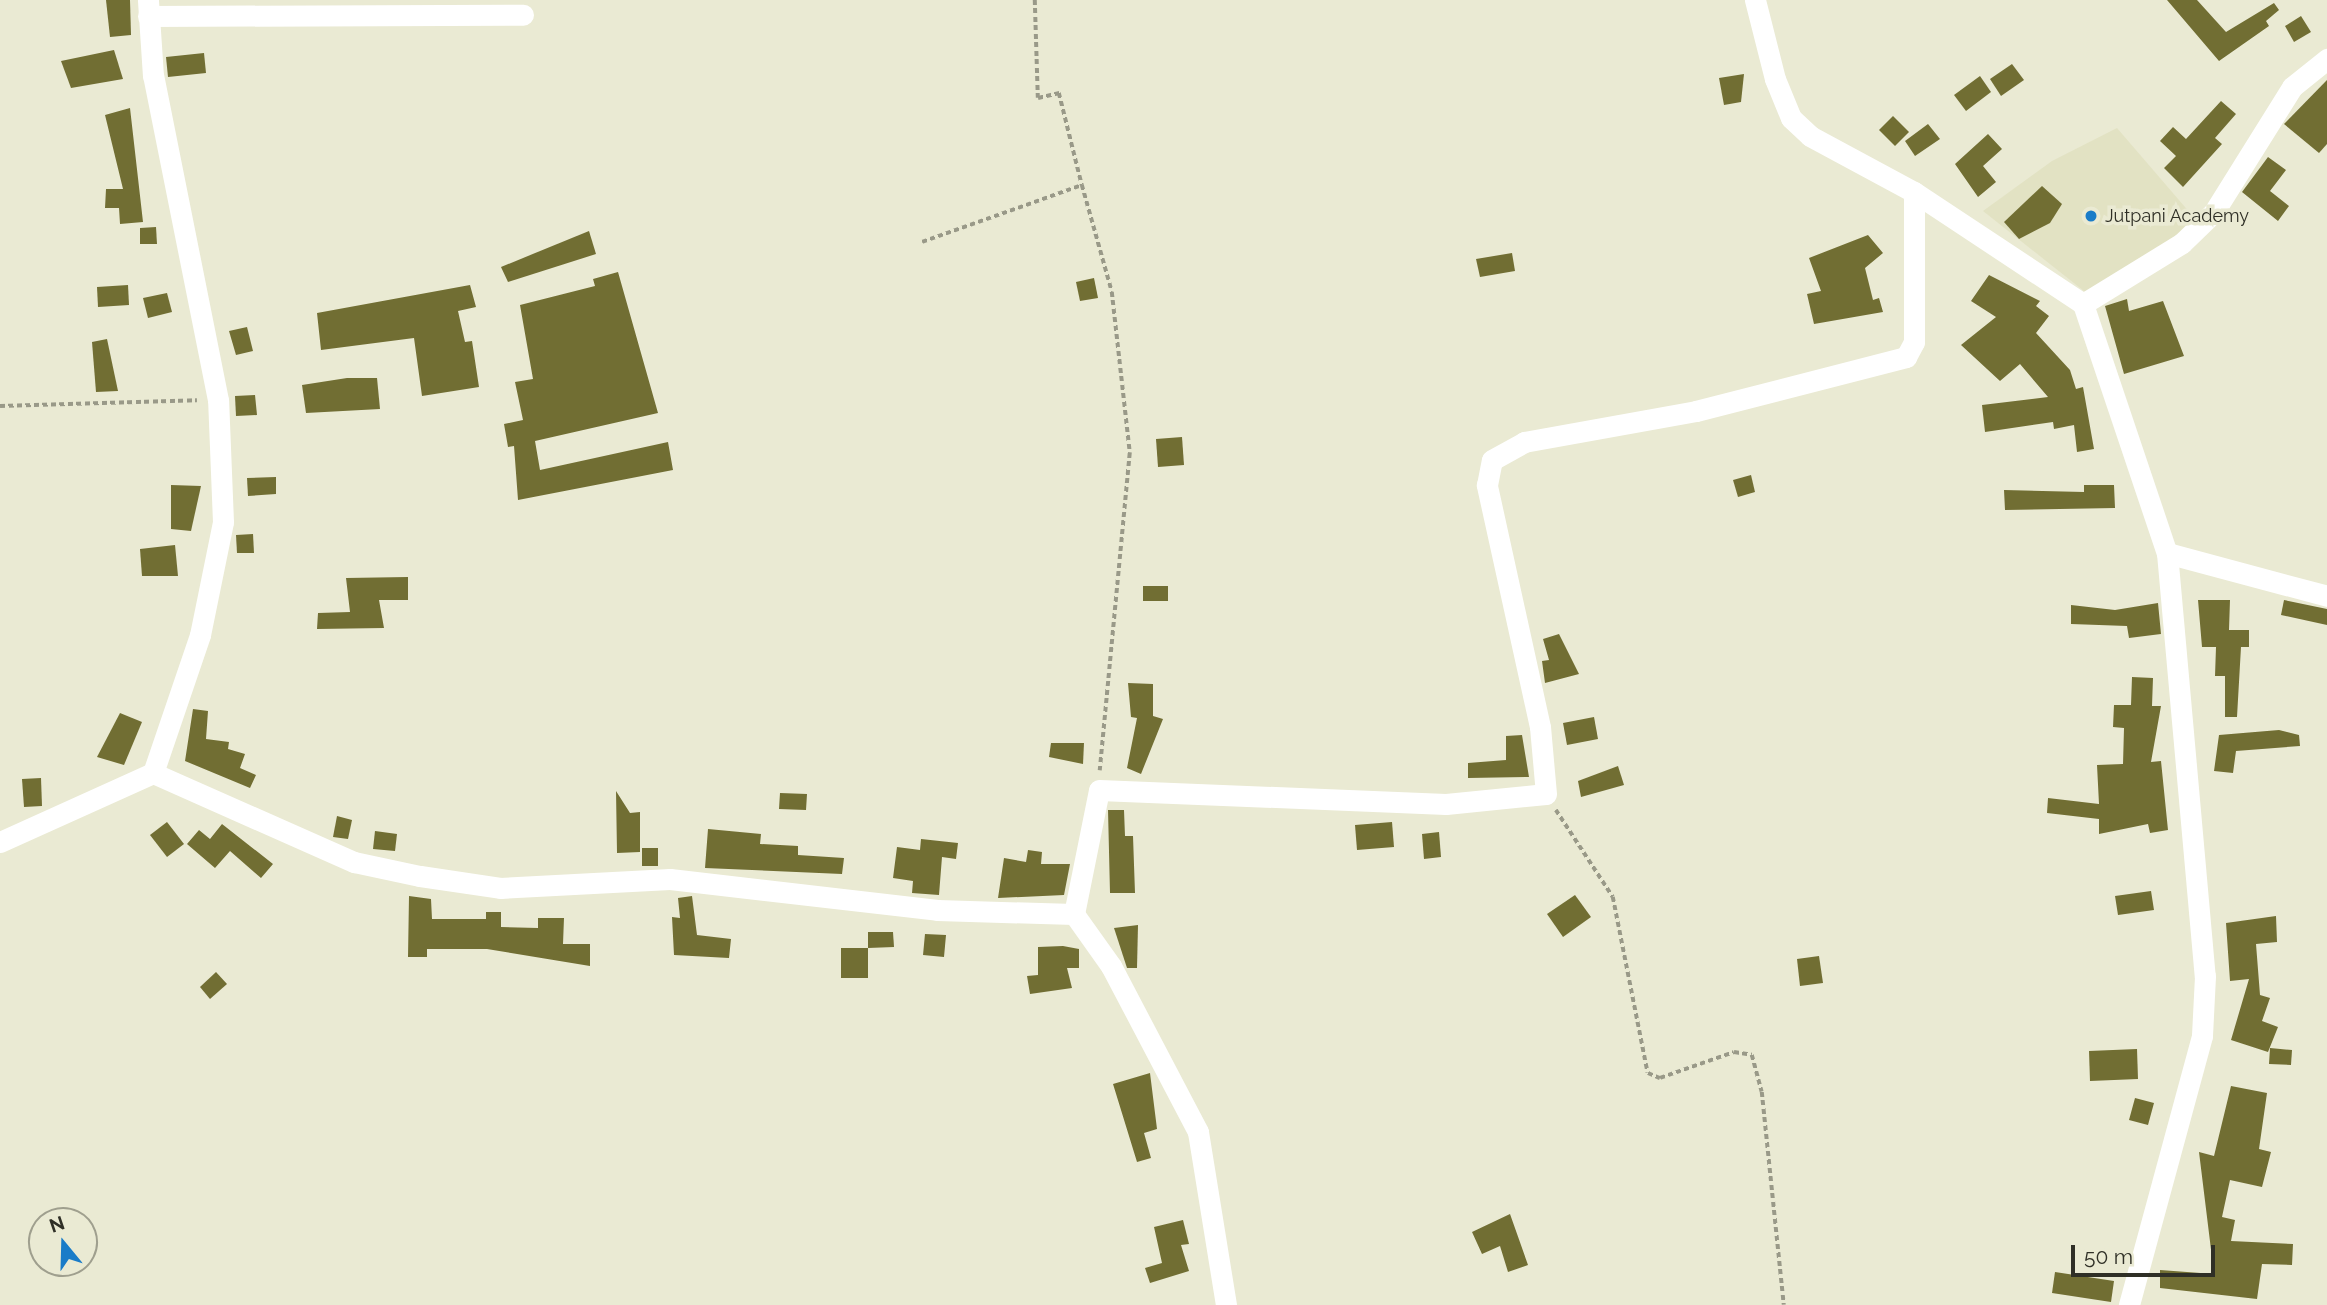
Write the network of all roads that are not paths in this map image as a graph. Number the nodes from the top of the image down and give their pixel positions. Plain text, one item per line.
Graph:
1 (1755, 0) edge
2 (148, 8) edge
3 (523, 15) dead end
4 (2327, 59) edge
5 (1914, 192) junction
6 (2083, 303) junction
7 (2167, 553) junction
8 (2327, 596) edge
9 (153, 774) junction
10 (0, 842) edge
11 (1074, 914) junction
12 (1226, 1305) edge
13 (2129, 1305) edge

1 - 5 street
2 - 3 street
2 - 9 street
4 - 6 street
5 - 6 street
5 - 11 street
6 - 7 street
7 - 8 street
7 - 13 street
9 - 10 street
9 - 11 street
11 - 12 street

